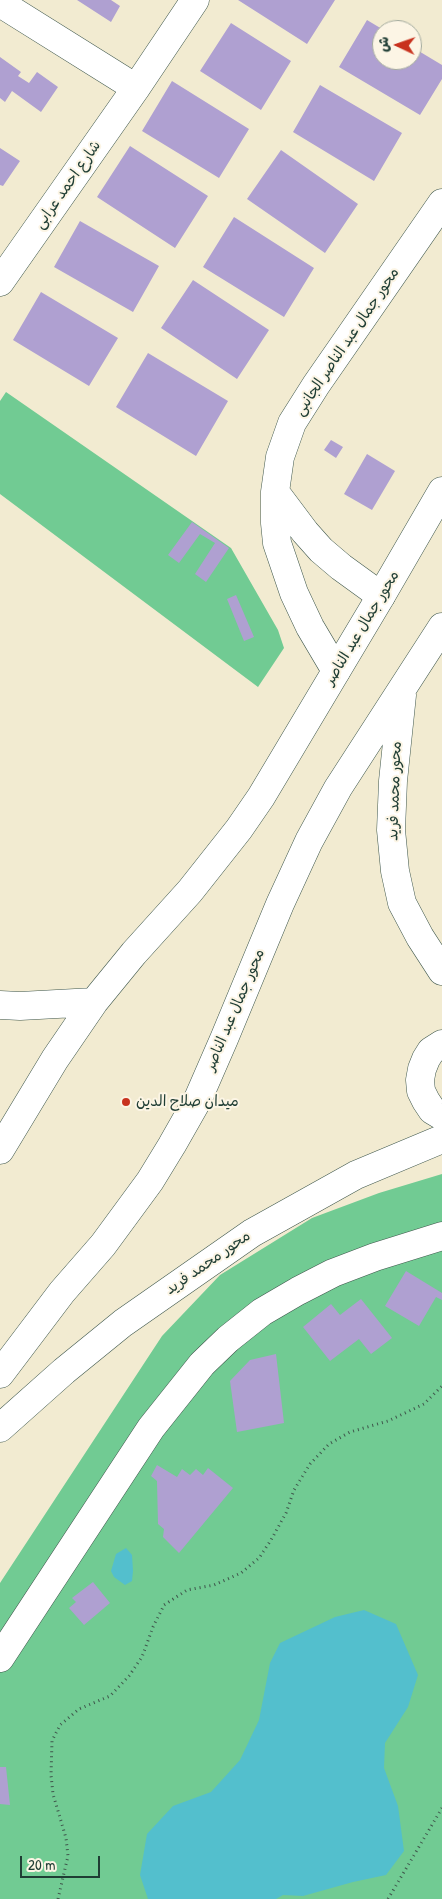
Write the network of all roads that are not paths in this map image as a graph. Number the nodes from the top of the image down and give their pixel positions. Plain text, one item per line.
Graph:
1 (196, 0) edge
2 (0, 3) edge
3 (136, 88) junction
4 (442, 203) edge
5 (0, 282) edge
6 (275, 492) junction
7 (442, 492) edge
8 (382, 596) junction
9 (442, 627) edge
10 (336, 671) junction
11 (402, 689) junction
12 (442, 971) edge
13 (94, 1002) junction
14 (0, 1005) edge
15 (442, 1044) edge
16 (442, 1116) edge
17 (442, 1139) edge
18 (0, 1150) edge
19 (442, 1236) edge
20 (0, 1374) edge
21 (0, 1428) edge
22 (0, 1658) edge

1 - 3 main road, شارع احمد عرابى
2 - 3 main road
3 - 5 main road, شارع احمد عرابى
4 - 6 main road, محور جمال عبد الناصر الجانبى
6 - 8 main road
6 - 10 main road, محور جمال عبد الناصر الجانبى
7 - 8 main road, محور جمال عبد الناصر
8 - 10 main road, محور جمال عبد الناصر
9 - 11 main road, محور جمال عبد الناصر
10 - 13 main road, محور جمال عبد الناصر
11 - 12 main road, محور محمد فريد
11 - 20 main road, محور جمال عبد الناصر
13 - 14 main road
13 - 18 main road, محور جمال عبد الناصر
15 - 16 main road
17 - 21 main road, محور محمد فريد
19 - 22 main road

